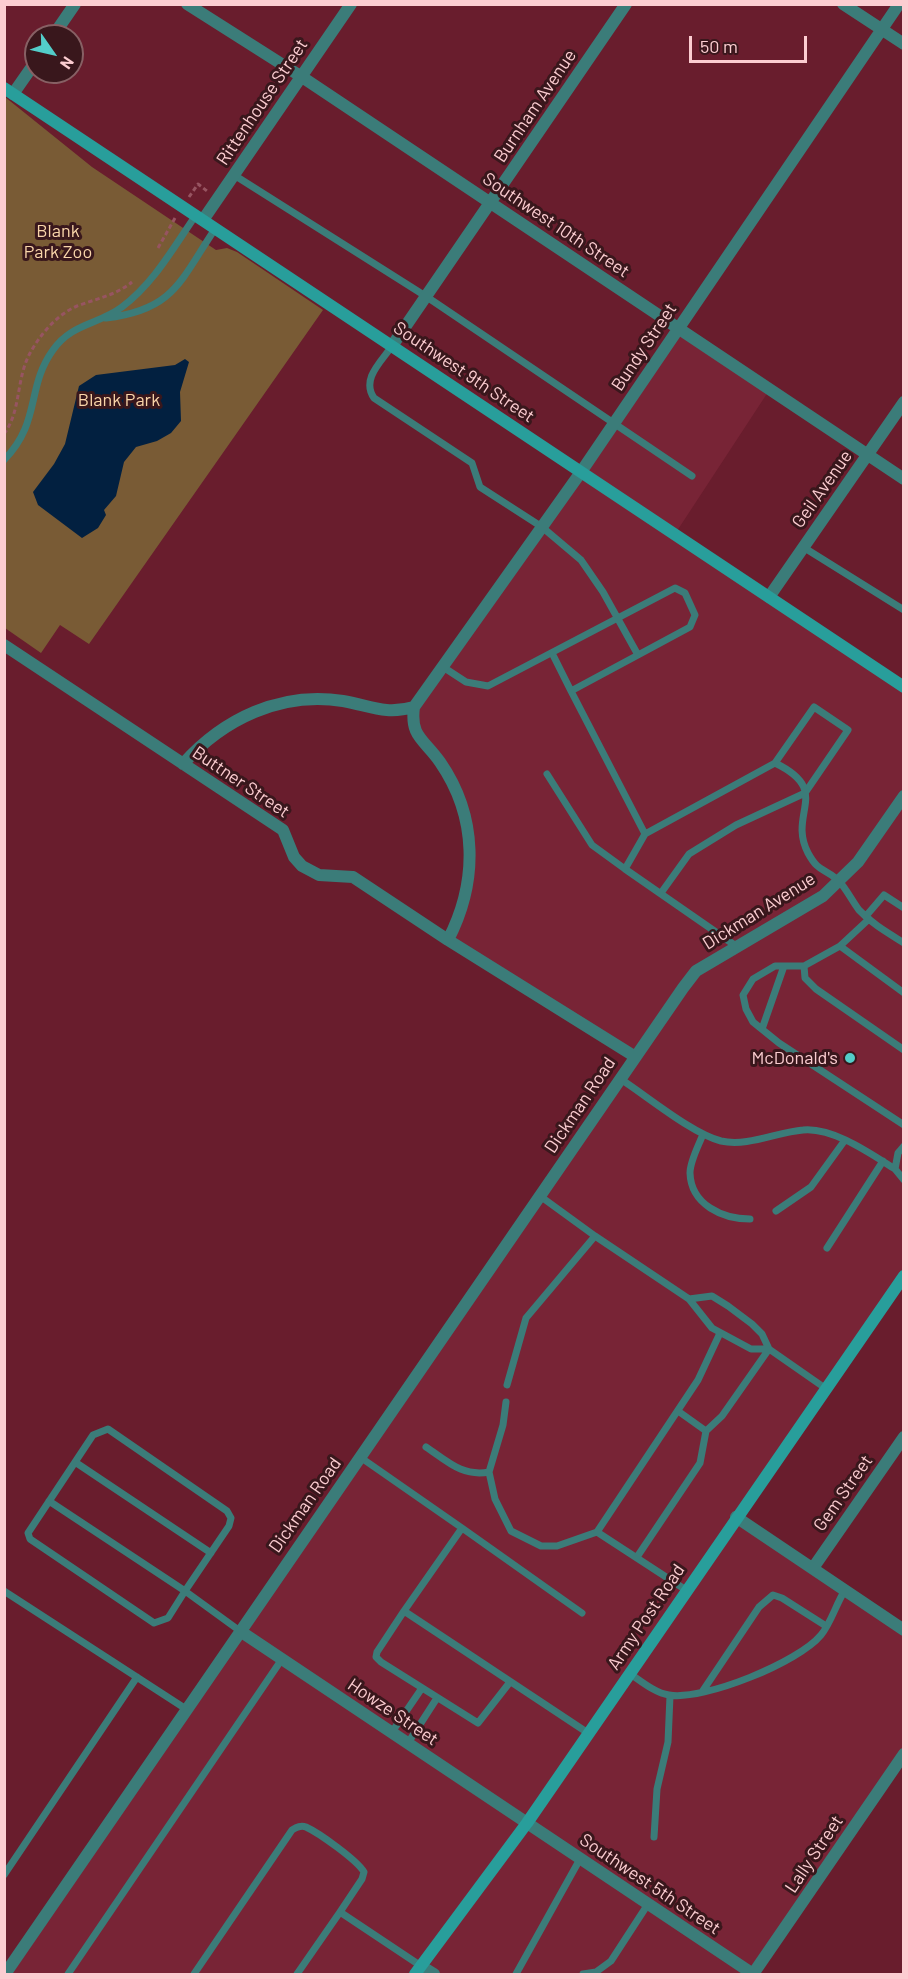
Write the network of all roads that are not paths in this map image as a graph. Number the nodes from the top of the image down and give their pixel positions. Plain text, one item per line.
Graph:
1 (75, 4) edge
2 (187, 4) edge
3 (351, 4) edge
4 (626, 4) edge
5 (843, 4) edge
6 (899, 4) edge
7 (61, 24) edge
8 (882, 30) junction
9 (903, 44) edge
10 (24, 74) edge
11 (302, 77) junction
12 (9, 91) edge
13 (234, 175) junction
14 (490, 202) junction
15 (199, 218) junction
16 (215, 229) junction
17 (426, 297) junction
18 (98, 319) junction
19 (678, 328) junction
20 (392, 346) junction
21 (903, 402) edge
22 (614, 422) junction
23 (868, 455) junction
24 (4, 460) edge
25 (581, 472) junction
26 (692, 476) dead end
27 (903, 478) edge
28 (542, 527) junction
29 (803, 547) junction
30 (769, 597) junction
31 (903, 610) edge
32 (618, 618) junction
33 (5, 645) edge
34 (552, 653) junction
35 (638, 655) junction
36 (443, 667) junction
37 (903, 687) edge
38 (570, 691) junction
39 (414, 707) junction
40 (776, 763) junction
41 (183, 764) junction
42 (548, 774) dead end
43 (805, 792) junction
44 (903, 796) edge
45 (645, 834) junction
46 (626, 869) junction
47 (837, 880) junction
48 (661, 893) junction
49 (903, 908) edge
50 (867, 917) junction
51 (448, 940) junction
52 (903, 943) edge
53 (736, 946) junction
54 (840, 946) junction
55 (784, 966) junction
56 (804, 966) junction
57 (903, 993) edge
58 (762, 1029) junction
59 (903, 1050) edge
60 (634, 1056) junction
61 (619, 1078) junction
62 (903, 1125) edge
63 (703, 1134) junction
64 (845, 1140) junction
65 (903, 1146) edge
66 (883, 1161) junction
67 (896, 1169) junction
68 (903, 1180) edge
69 (540, 1196) junction
70 (776, 1211) dead end
71 (750, 1219) dead end
72 (595, 1236) junction
73 (827, 1248) dead end
74 (903, 1276) edge
75 (689, 1299) junction
76 (720, 1333) junction
77 (769, 1349) junction
78 (507, 1385) dead end
79 (825, 1388) junction
80 (506, 1402) dead end
81 (678, 1411) junction
82 (706, 1431) junction
83 (903, 1437) edge
84 (426, 1447) dead end
85 (360, 1457) junction
86 (75, 1462) junction
87 (489, 1472) junction
88 (49, 1501) junction
89 (736, 1517) junction
90 (462, 1528) junction
91 (597, 1532) junction
92 (211, 1553) junction
93 (637, 1557) junction
94 (813, 1568) junction
95 (686, 1590) junction
96 (845, 1590) junction
97 (4, 1591) edge
98 (185, 1591) junction
99 (404, 1611) junction
100 (582, 1614) dead end
101 (826, 1626) junction
102 (903, 1630) edge
103 (240, 1631) junction
104 (282, 1659) junction
105 (629, 1673) junction
106 (137, 1677) junction
107 (510, 1682) junction
108 (422, 1688) junction
109 (702, 1692) junction
110 (670, 1696) junction
111 (437, 1698) junction
112 (186, 1708) junction
113 (392, 1732) junction
114 (588, 1733) junction
115 (408, 1743) junction
116 (903, 1754) edge
117 (527, 1823) junction
118 (654, 1837) dead end
119 (580, 1858) junction
120 (4, 1875) edge
121 (648, 1904) junction
122 (340, 1912) junction
123 (7, 1967) edge
124 (418, 1970) edge
125 (68, 1974) edge
126 (194, 1974) edge
127 (297, 1974) edge
128 (434, 1974) edge
129 (516, 1974) edge
130 (584, 1974) edge
131 (753, 1974) edge

1 - 7 street
2 - 11 street, Southwest 10th Street
3 - 11 street, Rittenhouse Street
4 - 14 street, Burnham Avenue
5 - 8 street
6 - 8 street, Bundy Street
8 - 9 street
8 - 19 street, Bundy Street
10 - 12 street
11 - 13 street, Rittenhouse Street
11 - 14 street, Southwest 10th Street
12 - 15 main road, Southwest 9th Street
13 - 15 street, Rittenhouse Street
13 - 17 lane
14 - 17 street, Burnham Avenue
14 - 19 street, Southwest 10th Street
15 - 16 main road, Southwest 9th Street
15 - 18 lane
16 - 18 lane
16 - 20 main road, Southwest 9th Street
17 - 20 street, Burnham Avenue
17 - 22 lane
18 - 24 lane
19 - 22 street, Bundy Street
19 - 23 street, Southwest 10th Street
20 - 25 main road, Southwest 9th Street
20 - 28 lane
21 - 23 street, Geil Avenue
22 - 25 street, Bundy Street
22 - 26 lane
23 - 27 street, Southwest 10th Street
23 - 29 street, Geil Avenue
25 - 28 street, Bundy Street
25 - 30 main road, Southwest 9th Street
28 - 32 lane
28 - 36 street, Bundy Street
29 - 30 street, Geil Avenue
29 - 31 lane
30 - 37 main road, Southwest 9th Street
32 - 34 lane
32 - 35 lane
32 - 35 lane
33 - 41 street, Buttner Street
34 - 36 lane
34 - 38 lane
35 - 38 lane
36 - 39 street, Bundy Street
38 - 45 lane
39 - 41 street
39 - 51 street
40 - 43 lane
40 - 43 lane
40 - 45 lane
41 - 51 street, Buttner Street
42 - 46 lane
43 - 47 lane
43 - 48 lane
44 - 47 street, Dickman Avenue
45 - 46 lane
46 - 48 lane
47 - 50 lane
47 - 53 street, Dickman Avenue
48 - 53 lane
49 - 50 lane
50 - 52 lane
50 - 54 lane
51 - 60 street, Buttner Street
53 - 60 street, Dickman Avenue
54 - 56 lane
54 - 57 lane
55 - 56 lane
55 - 58 lane
55 - 58 lane
56 - 59 lane
58 - 62 lane
60 - 61 street, Dickman Road
61 - 63 lane
61 - 69 street, Dickman Road
63 - 64 lane
63 - 71 lane
64 - 66 lane
64 - 70 lane
65 - 67 lane
66 - 67 lane
66 - 73 lane
67 - 68 lane
69 - 72 lane
69 - 85 street, Dickman Road
72 - 75 lane
72 - 78 lane
74 - 79 main road, Army Post Road
75 - 76 lane
75 - 77 lane
76 - 77 lane
76 - 81 lane
77 - 79 lane
77 - 82 lane
79 - 89 main road, Army Post Road
80 - 87 lane
81 - 82 lane
81 - 91 lane
82 - 93 lane
83 - 94 street, Gem Street
84 - 87 lane
85 - 90 lane
85 - 103 street, Dickman Road
86 - 88 lane
86 - 92 lane
86 - 92 lane
87 - 91 lane
88 - 98 lane
88 - 98 lane
89 - 94 street
89 - 95 main road, Army Post Road
90 - 99 lane
90 - 100 lane
91 - 93 lane
92 - 98 lane
93 - 95 lane
94 - 96 street
95 - 105 main road, Army Post Road
96 - 101 lane
96 - 102 street
97 - 106 lane
98 - 103 lane
99 - 107 lane
99 - 108 lane
101 - 109 lane
101 - 109 lane
103 - 104 street, Howze Street
103 - 112 street, Dickman Road
104 - 113 street, Howze Street
104 - 125 lane
105 - 110 lane
105 - 114 main road, Army Post Road
106 - 112 lane
106 - 120 lane
107 - 111 lane
107 - 114 lane
108 - 111 lane
108 - 113 lane
109 - 110 lane
110 - 118 lane
111 - 115 lane
112 - 123 street, Dickman Road
113 - 115 street, Howze Street
114 - 117 main road, Army Post Road
115 - 117 street, Howze Street
116 - 131 street, Lally Street
117 - 119 street, Southwest 5th Street
117 - 124 main road, Army Post Road
119 - 121 street, Southwest 5th Street
119 - 129 lane
121 - 130 lane
121 - 131 street, Southwest 5th Street
122 - 124 lane
122 - 126 lane
122 - 127 lane
124 - 128 street

